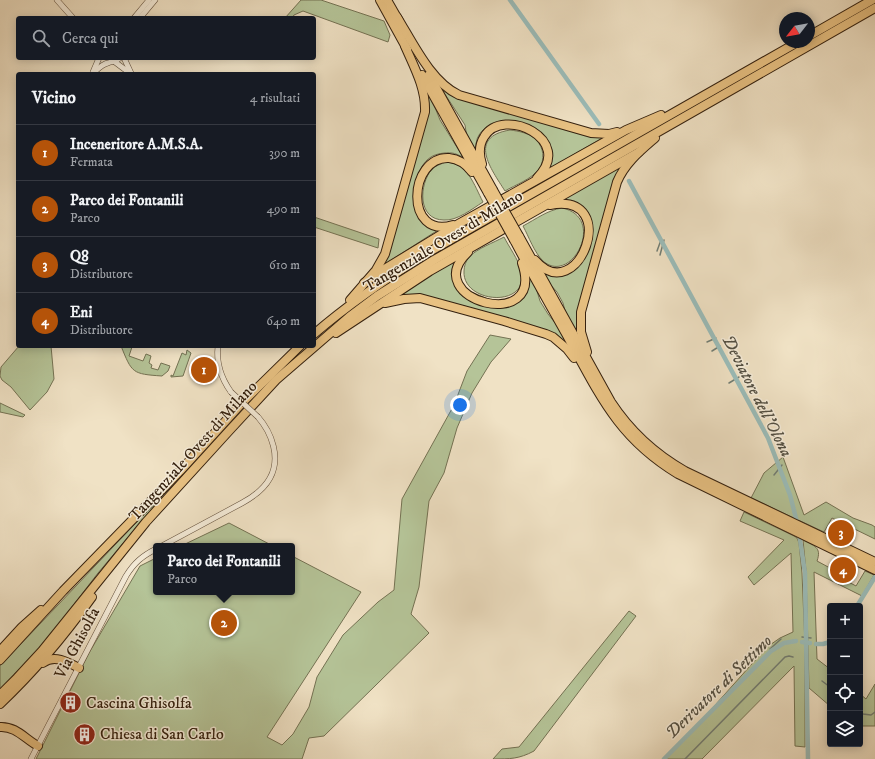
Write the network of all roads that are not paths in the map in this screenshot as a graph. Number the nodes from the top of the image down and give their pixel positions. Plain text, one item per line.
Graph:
1 (57, 0) edge
2 (149, 0) edge
3 (155, 0) edge
4 (380, 0) edge
5 (872, 0) edge
6 (389, 2) edge
7 (875, 8) edge
8 (71, 16) edge
9 (136, 16) edge
10 (142, 16) edge
11 (397, 17) junction
12 (815, 33) edge
13 (405, 46) junction
14 (787, 48) edge
15 (99, 60) edge
16 (106, 60) edge
17 (116, 60) edge
18 (125, 60) edge
19 (112, 62) junction
20 (93, 72) edge
21 (95, 72) edge
22 (129, 72) edge
23 (131, 72) edge
24 (692, 102) junction
25 (672, 124) junction
26 (626, 130) junction
27 (639, 152) junction
28 (532, 182) junction
29 (490, 192) junction
30 (546, 206) junction
31 (460, 223) junction
32 (516, 238) junction
33 (474, 247) junction
34 (364, 283) junction
35 (380, 305) junction
36 (338, 313) junction
37 (316, 332) edge
38 (316, 344) edge
39 (316, 345) edge
40 (218, 348) edge
41 (298, 348) edge
42 (312, 348) edge
43 (595, 380) junction
44 (806, 533) junction
45 (168, 543) edge
46 (153, 551) edge
47 (116, 560) junction
48 (875, 562) edge
49 (875, 570) edge
50 (63, 591) junction
51 (0, 651) edge
52 (0, 660) edge
53 (79, 668) junction
54 (32, 673) junction
55 (0, 695) edge
56 (0, 704) edge
57 (0, 727) edge
58 (38, 746) junction
59 (31, 759) edge

1 - 8 street
2 - 9 street
3 - 10 street
4 - 13 highway
5 - 12 highway
6 - 11 highway
7 - 25 highway, Tangenziale Ovest di Milano
11 - 26 highway
11 - 29 highway
13 - 29 highway
13 - 34 highway
14 - 24 highway, Tangenziale Ovest di Milano
15 - 20 street
16 - 19 street
17 - 19 street
18 - 23 street
19 - 21 street
19 - 22 street
24 - 26 highway
24 - 36 highway, Tangenziale Ovest di Milano
25 - 27 highway
25 - 38 highway, Tangenziale Ovest di Milano
26 - 28 highway
27 - 30 highway
27 - 43 highway
28 - 29 highway
28 - 31 highway
29 - 31 highway
29 - 32 highway, bridge
30 - 32 highway
30 - 33 highway
31 - 34 highway
32 - 33 highway
32 - 43 highway
33 - 35 highway
34 - 36 highway
35 - 39 highway
35 - 43 highway
36 - 37 highway, Tangenziale Ovest di Milano
40 - 45 street, bridge
41 - 50 highway, Tangenziale Ovest di Milano
42 - 47 highway, Tangenziale Ovest di Milano
43 - 44 highway
44 - 48 highway
44 - 49 highway
46 - 53 street, Via Ghisolfa
47 - 54 highway
47 - 55 highway, Tangenziale Ovest di Milano
50 - 51 highway
50 - 52 highway, Tangenziale Ovest di Milano
53 - 54 highway
53 - 58 street, Via Ghisolfa
54 - 56 highway
57 - 58 highway
58 - 59 street, Via Ghisolfa

